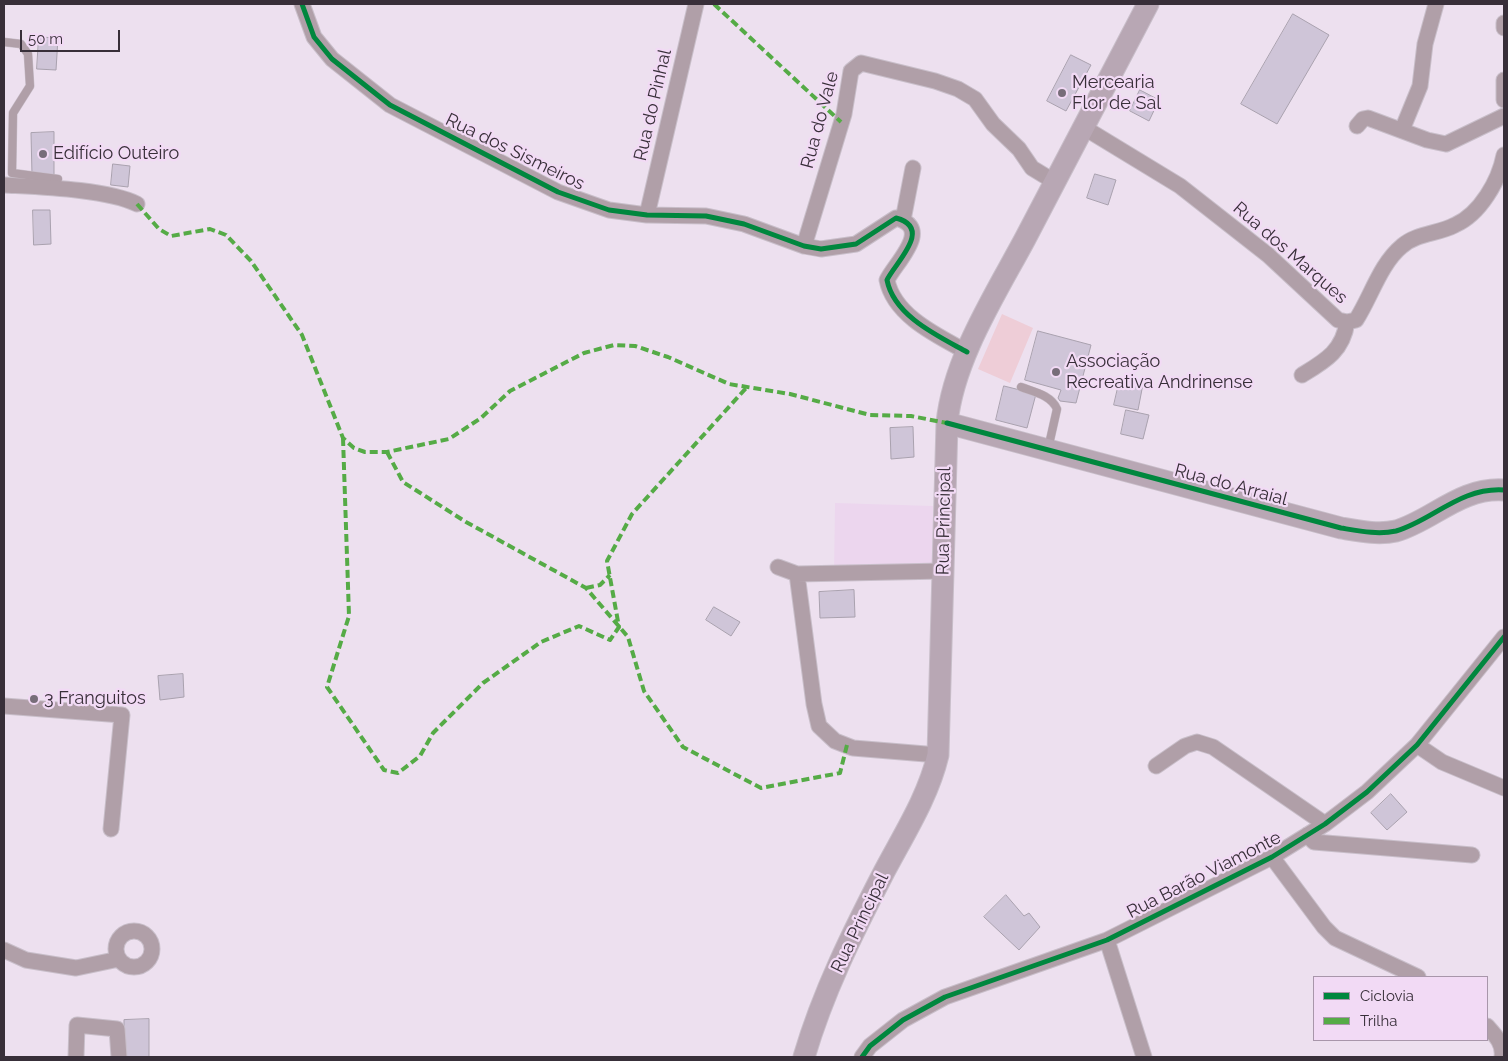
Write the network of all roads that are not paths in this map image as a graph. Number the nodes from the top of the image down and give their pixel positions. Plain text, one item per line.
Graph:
1 (302, 4) edge
2 (696, 4) edge
3 (1148, 4) edge
4 (1436, 4) edge
5 (1504, 23) edge
6 (1504, 28) edge
7 (4, 42) edge
8 (1504, 80) edge
9 (1504, 100) edge
10 (1504, 116) edge
11 (1358, 126) dead end
12 (1083, 128) junction
13 (1402, 130) junction
14 (4, 152) edge
15 (12, 153) junction
16 (1503, 165) edge
17 (913, 168) dead end
18 (58, 179) dead end
19 (1055, 182) junction
20 (4, 185) edge
21 (137, 204) dead end
22 (647, 215) junction
23 (903, 220) junction
24 (804, 246) junction
25 (1347, 322) junction
26 (967, 352) junction
27 (1302, 375) dead end
28 (1021, 386) dead end
29 (947, 423) junction
30 (1048, 451) junction
31 (1504, 490) edge
32 (778, 567) dead end
33 (943, 571) junction
34 (797, 574) junction
35 (1504, 637) edge
36 (4, 706) edge
37 (1417, 744) junction
38 (938, 755) junction
39 (1156, 766) dead end
40 (1504, 788) edge
41 (1325, 824) junction
42 (111, 829) dead end
43 (1308, 835) junction
44 (1472, 855) dead end
45 (1272, 857) junction
46 (1107, 940) junction
47 (4, 950) edge
48 (119, 959) dead end
49 (1416, 976) edge
50 (1488, 1027) edge
51 (76, 1057) edge
52 (119, 1057) edge
53 (804, 1057) edge
54 (862, 1057) edge
55 (1144, 1057) edge
56 (1502, 1057) edge

1 - 22 street, Rua dos Sismeiros
2 - 22 street, Rua do Pinhal
3 - 12 main road, Rua Principal
4 - 13 street
5 - 6 street
7 - 15 lane
8 - 9 street
10 - 13 street
11 - 13 street
12 - 19 main road, Rua Principal
12 - 25 street, Rua dos Marques
14 - 15 lane
15 - 18 lane
16 - 25 street, Rua dos Marques
17 - 23 street
19 - 24 street, Rua do Vale
19 - 26 main road, Rua Principal
20 - 21 street
22 - 24 street, Rua dos Sismeiros
23 - 24 street, Rua dos Sismeiros
23 - 26 street
25 - 27 street
26 - 29 main road, Rua Principal
28 - 30 lane
29 - 30 main road, Rua do Arraial
29 - 33 main road, Rua Principal
30 - 31 main road, Rua do Arraial
32 - 34 street
33 - 34 street
33 - 38 main road, Rua Principal
34 - 38 street
35 - 37 street, Rua Barão Viamonte
36 - 42 street
37 - 40 street
37 - 41 street, Rua Barão Viamonte
38 - 53 main road, Rua Principal
39 - 41 street
41 - 43 street, Rua Barão Viamonte
43 - 44 street
43 - 45 street, Rua Barão Viamonte
45 - 46 street, Rua Barão Viamonte
45 - 49 street
46 - 54 street, Rua Barão Viamonte
46 - 55 street
47 - 48 street
50 - 56 street
51 - 52 street

